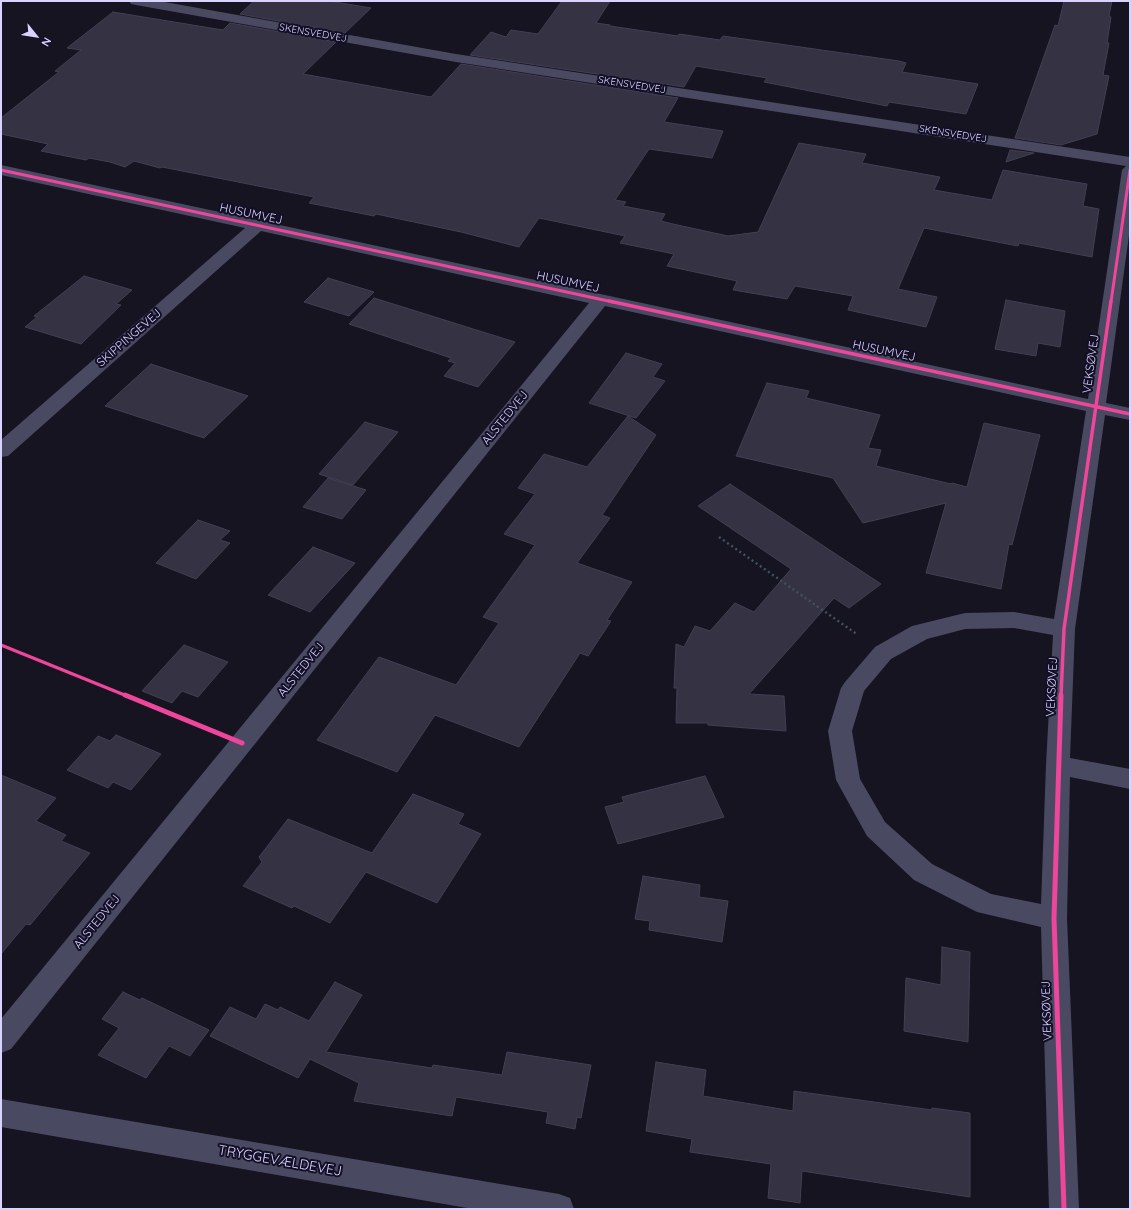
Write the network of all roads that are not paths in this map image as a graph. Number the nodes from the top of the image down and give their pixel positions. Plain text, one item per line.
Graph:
1 (136, 1) edge
2 (1130, 162) edge
3 (1, 170) edge
4 (1130, 170) edge
5 (258, 225) junction
6 (601, 300) junction
7 (1095, 406) junction
8 (1130, 414) edge
9 (1, 451) edge
10 (1064, 629) junction
11 (1058, 765) junction
12 (1130, 779) edge
13 (1054, 918) junction
14 (1, 1040) edge
15 (1, 1113) edge
16 (559, 1209) edge
17 (1064, 1209) edge

1 - 2 street, SKENSVEDVEJ
3 - 5 street, HUSUMVEJ
4 - 7 street, VEKSØVEJ
5 - 6 street, HUSUMVEJ
5 - 9 street, SKIPPINGEVEJ
6 - 7 street, HUSUMVEJ
6 - 14 street, ALSTEDVEJ
7 - 8 street, HUSUMVEJ
7 - 10 street, VEKSØVEJ
10 - 11 street, VEKSØVEJ
10 - 13 street
11 - 12 street
11 - 13 street, VEKSØVEJ
13 - 17 street, VEKSØVEJ
15 - 16 street, TRYGGEVÆLDEVEJ

